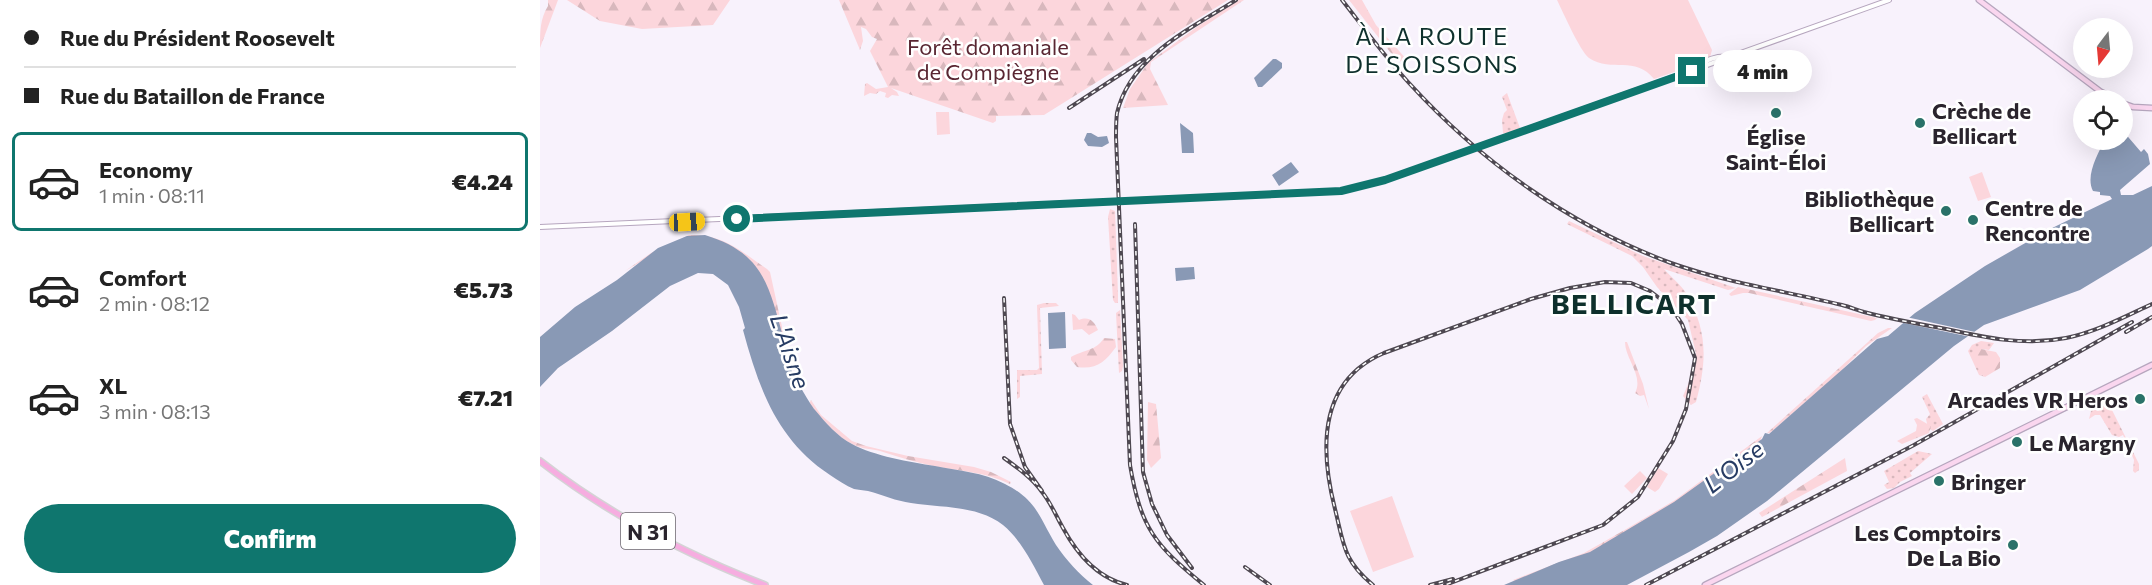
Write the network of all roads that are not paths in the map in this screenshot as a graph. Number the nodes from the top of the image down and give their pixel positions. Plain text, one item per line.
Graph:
1 (1889, 0) edge
2 (1978, 0) edge
3 (2098, 90) edge
4 (2133, 107) edge
5 (2152, 108) edge
6 (540, 228) edge
7 (2152, 364) edge
8 (540, 461) edge
9 (765, 585) edge
10 (1705, 585) edge

1 - 6 street
2 - 3 main road
4 - 5 main road
7 - 10 main road
8 - 9 main road, N 31

